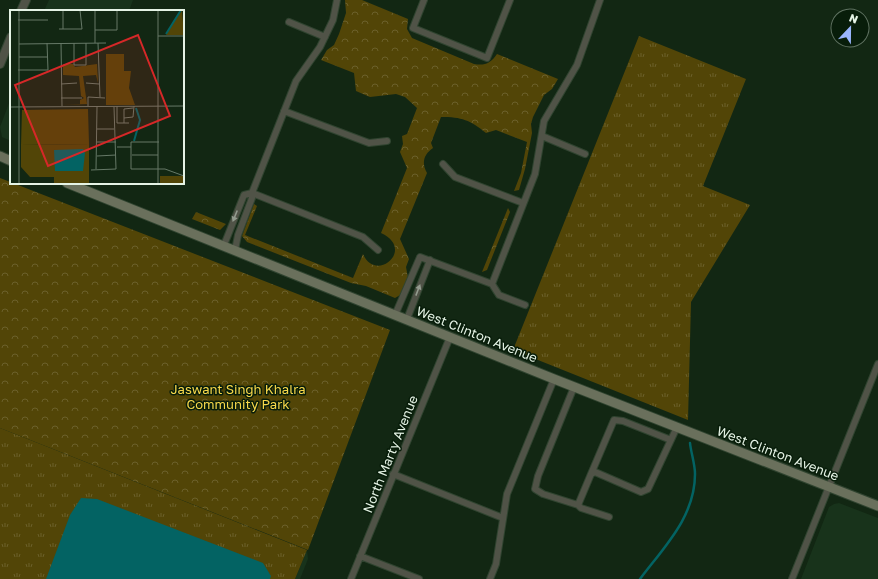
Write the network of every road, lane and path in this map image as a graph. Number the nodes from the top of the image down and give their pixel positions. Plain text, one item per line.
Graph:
1 (26, 0) edge
2 (337, 0) edge
3 (424, 0) edge
4 (510, 0) edge
5 (600, 0) edge
6 (21, 10) edge
7 (289, 22) dead end
8 (325, 37) junction
9 (10, 39) edge
10 (0, 64) edge
11 (284, 111) junction
12 (542, 136) junction
13 (387, 141) dead end
14 (585, 154) dead end
15 (0, 156) edge
16 (10, 160) edge
17 (443, 164) dead end
18 (70, 184) edge
19 (252, 193) junction
20 (523, 203) junction
21 (224, 245) junction
22 (235, 250) junction
23 (378, 250) dead end
24 (430, 260) junction
25 (492, 284) junction
26 (525, 305) dead end
27 (395, 314) junction
28 (407, 319) junction
29 (450, 337) junction
30 (878, 364) edge
31 (554, 379) junction
32 (574, 387) junction
33 (677, 427) junction
34 (671, 440) junction
35 (393, 474) junction
36 (591, 474) junction
37 (829, 486) junction
38 (578, 505) junction
39 (878, 506) edge
40 (609, 517) dead end
41 (503, 518) junction
42 (360, 556) junction
43 (351, 579) edge
44 (419, 579) edge
45 (490, 579) edge
46 (792, 579) edge

1 - 6 street
2 - 8 street
3 - 4 street
5 - 12 street
7 - 8 street
8 - 11 street
9 - 10 street
11 - 13 street
11 - 19 street
12 - 14 street
12 - 20 street
15 - 16 main road
17 - 20 street
18 - 21 main road, West Clinton Avenue
19 -> 21 street
19 - 22 street
19 - 23 street
20 - 25 street
21 - 22 main road, West Clinton Avenue
22 - 27 main road, West Clinton Avenue
24 - 25 street
24 - 27 street
28 -> 24 street
25 - 26 street
27 - 28 main road, West Clinton Avenue
28 - 29 main road, West Clinton Avenue
29 - 31 main road, West Clinton Avenue
29 - 35 street, North Marty Avenue
30 - 37 street
31 - 32 main road, West Clinton Avenue
31 - 41 street
32 - 33 main road, West Clinton Avenue
32 - 38 street
33 - 34 street
33 - 37 main road, West Clinton Avenue
34 - 36 street
34 - 36 street
35 - 41 street
35 - 42 street, North Marty Avenue
36 - 38 street
37 - 39 main road, West Clinton Avenue
37 - 46 street
38 - 40 street
41 - 45 street
42 - 43 street, North Marty Avenue
42 - 44 street

